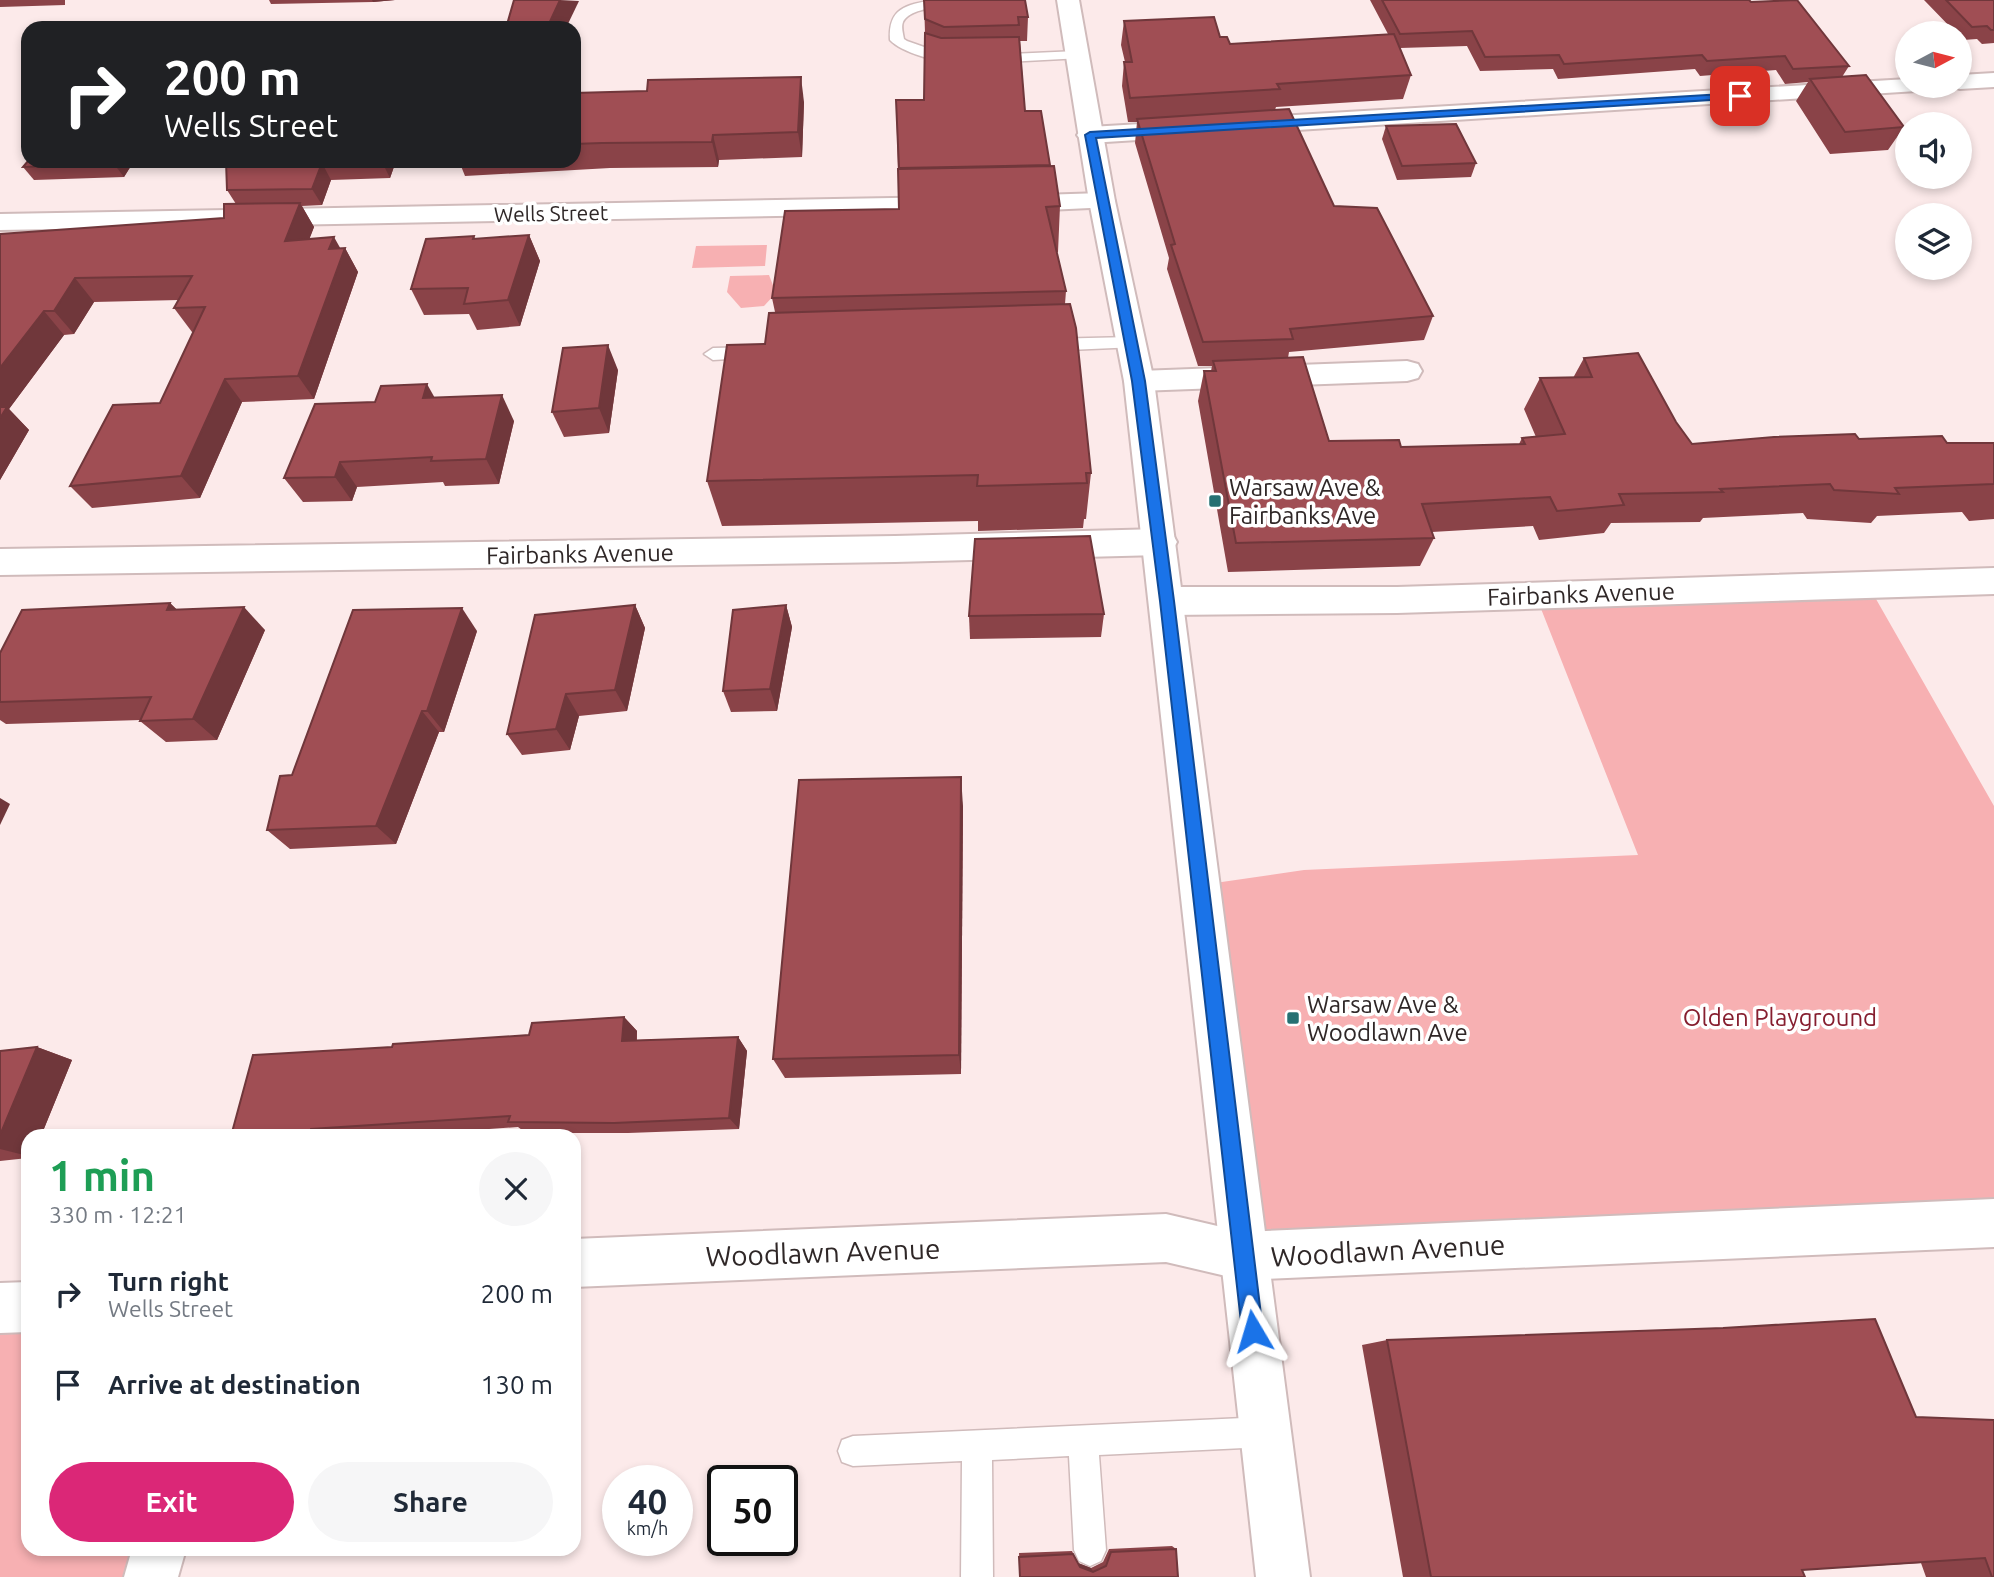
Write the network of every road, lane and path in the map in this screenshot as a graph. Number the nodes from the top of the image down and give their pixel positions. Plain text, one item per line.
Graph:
1 (990, 0) edge
2 (1068, 0) edge
3 (1077, 55) junction
4 (1994, 80) edge
5 (1972, 81) edge
6 (1895, 87) edge
7 (1090, 135) junction
8 (1102, 201) junction
9 (0, 222) edge
10 (1131, 343) junction
11 (1033, 346) edge
12 (769, 353) edge
13 (713, 354) dead end
14 (1407, 371) dead end
15 (1139, 381) junction
16 (1160, 542) junction
17 (0, 562) edge
18 (1994, 581) edge
19 (1167, 601) junction
20 (1994, 1223) edge
21 (1243, 1256) junction
22 (581, 1262) edge
23 (21, 1307) edge
24 (0, 1308) edge
25 (1265, 1432) junction
26 (1083, 1439) junction
27 (977, 1446) junction
28 (853, 1451) dead end
29 (1090, 1550) dead end
30 (157, 1556) edge
31 (151, 1577) edge
32 (977, 1577) edge
33 (1283, 1577) edge

1 - 3 lane
2 - 3 street
3 - 7 street
4 - 5 street
6 - 7 street
7 - 8 street
8 - 9 street, Wells Street
8 - 10 street
10 - 11 lane
10 - 15 street
12 - 13 lane
14 - 15 street
15 - 16 street
16 - 17 street, Fairbanks Avenue
16 - 19 street
18 - 19 street, Fairbanks Avenue
19 - 21 street
20 - 21 street, Woodlawn Avenue
21 - 22 street, Woodlawn Avenue
21 - 25 street
23 - 24 street
25 - 26 lane
25 - 33 street
26 - 27 lane
26 - 29 lane
27 - 28 lane
27 - 32 lane
30 - 31 street

